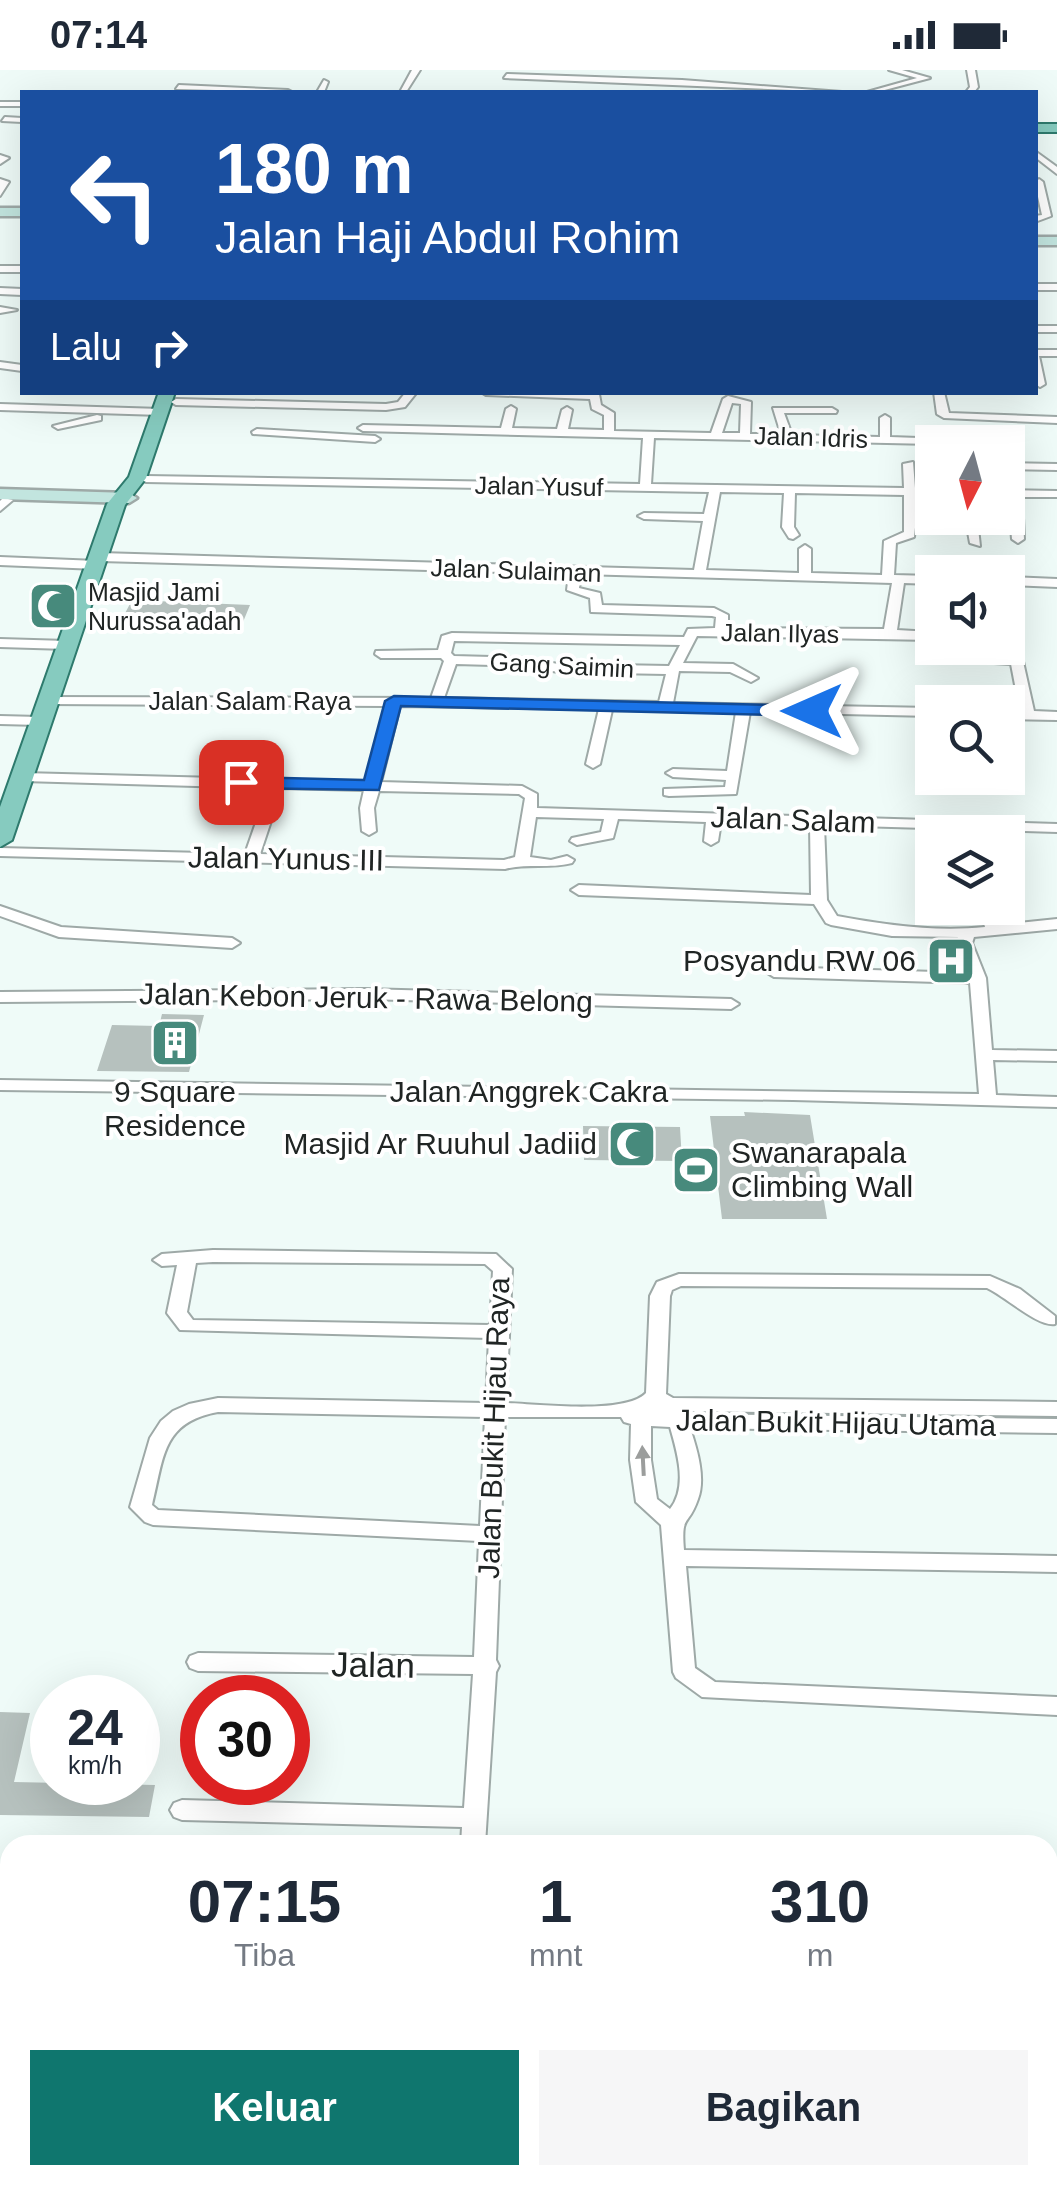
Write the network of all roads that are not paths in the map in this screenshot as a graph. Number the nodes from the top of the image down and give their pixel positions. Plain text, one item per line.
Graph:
1 (892, 70) edge
2 (507, 76) dead end
3 (324, 82) dead end
4 (179, 88) dead end
5 (194, 90) edge
6 (321, 90) edge
7 (807, 90) edge
8 (877, 90) edge
9 (0, 182) edge
10 (1038, 185) edge
11 (0, 193) edge
12 (1038, 218) edge
13 (409, 395) edge
14 (562, 395) edge
15 (939, 395) edge
16 (168, 403) edge
17 (400, 405) junction
18 (386, 407) junction
19 (0, 408) edge
20 (511, 409) dead end
21 (567, 410) dead end
22 (832, 411) dead end
23 (479, 418) dead end
24 (885, 418) dead end
25 (976, 419) junction
26 (1057, 420) edge
27 (970, 425) edge
28 (58, 426) dead end
29 (363, 428) dead end
30 (405, 429) junction
31 (473, 431) junction
32 (506, 431) junction
33 (257, 432) dead end
34 (562, 432) junction
35 (609, 432) junction
36 (644, 433) junction
37 (716, 435) junction
38 (745, 436) junction
39 (787, 436) junction
40 (375, 438) junction
41 (885, 440) junction
42 (915, 441) edge
43 (909, 464) dead end
44 (1025, 466) edge
45 (1057, 467) edge
46 (146, 479) junction
47 (645, 487) junction
48 (715, 488) junction
49 (790, 489) junction
50 (908, 492) junction
51 (915, 492) edge
52 (1025, 493) edge
53 (1057, 494) edge
54 (2, 500) edge
55 (122, 503) junction
56 (910, 514) junction
57 (915, 514) edge
58 (644, 516) dead end
59 (710, 518) junction
60 (793, 535) dead end
61 (974, 535) edge
62 (1017, 535) edge
63 (1018, 539) dead end
64 (976, 543) dead end
65 (805, 548) dead end
66 (0, 561) edge
67 (99, 561) junction
68 (576, 572) junction
69 (699, 574) junction
70 (805, 577) junction
71 (893, 578) junction
72 (915, 579) edge
73 (1025, 582) edge
74 (1057, 582) edge
75 (594, 609) junction
76 (721, 633) junction
77 (890, 633) junction
78 (915, 635) edge
79 (592, 638) junction
80 (686, 641) junction
81 (0, 643) edge
82 (67, 644) junction
83 (381, 654) dead end
84 (448, 657) junction
85 (1018, 665) edge
86 (674, 668) junction
87 (750, 678) dead end
88 (47, 700) junction
89 (394, 701) junction
90 (436, 702) junction
91 (606, 708) junction
92 (666, 708) junction
93 (742, 710) junction
94 (915, 712) edge
95 (1028, 715) joint
96 (1057, 716) edge
97 (0, 720) edge
98 (39, 721) junction
99 (593, 764) dead end
100 (673, 773) dead end
101 (277, 783) junction
102 (732, 784) junction
103 (14, 786) edge
104 (372, 786) junction
105 (668, 792) dead end
106 (530, 812) junction
107 (612, 815) junction
108 (720, 818) junction
109 (817, 822) junction
110 (915, 826) edge
111 (1025, 828) edge
112 (1057, 828) edge
113 (370, 830) dead end
114 (0, 840) edge
115 (577, 841) dead end
116 (710, 841) dead end
117 (0, 852) edge
118 (251, 858) junction
119 (522, 860) junction
120 (567, 860) dead end
121 (579, 890) dead end
122 (818, 900) junction
123 (0, 911) edge
124 (1057, 924) edge
125 (992, 925) edge
126 (993, 928) junction
127 (968, 933) junction
128 (232, 942) dead end
129 (774, 972) dead end
130 (978, 978) junction
131 (0, 997) edge
132 (731, 1004) dead end
133 (986, 1055) junction
134 (1057, 1056) edge
135 (0, 1085) edge
136 (988, 1100) junction
137 (1057, 1102) edge
138 (188, 1258) junction
139 (162, 1260) dead end
140 (1048, 1320) dead end
141 (498, 1332) junction
142 (658, 1409) junction
143 (1057, 1409) edge
144 (494, 1411) junction
145 (1057, 1426) edge
146 (671, 1522) junction
147 (490, 1534) junction
148 (673, 1558) junction
149 (1057, 1564) edge
150 (198, 1662) dead end
151 (488, 1666) junction
152 (1057, 1706) edge
153 (182, 1810) dead end
154 (476, 1818) junction
155 (474, 1835) edge

1 - 8 street
2 - 7 street
3 - 6 street
4 - 5 street
9 - 11 street
10 - 12 street
13 - 17 street
14 - 35 street
15 - 25 street
16 - 18 street
16 - 19 street
16 - 28 street
16 - 46 main road
16 - 55 main road
17 - 18 street
17 - 30 street
18 - 40 street
20 - 32 street
21 - 34 street
22 - 39 street
23 - 31 street
24 - 41 street
25 - 26 street
25 - 27 street
29 - 40 street
30 - 31 street, Jalan Idris
30 - 40 street, Jalan Idris
31 - 32 street, Jalan Idris
32 - 34 street, Jalan Idris
33 - 40 street
34 - 35 street, Jalan Idris
35 - 36 street, Jalan Idris
36 - 37 street, Jalan Idris
36 - 47 street
37 - 38 street, Jalan Idris
37 - 38 street
38 - 39 street, Jalan Idris
39 - 41 street, Jalan Idris
41 - 42 street, Jalan Idris
43 - 50 street
44 - 45 street
46 - 47 street, Jalan Yusuf
46 - 55 main road
47 - 48 street, Jalan Yusuf
48 - 49 street, Jalan Yusuf
48 - 59 street
49 - 50 street, Jalan Yusuf
49 - 60 street
50 - 51 street, Jalan Yusuf
50 - 56 street
52 - 53 street
54 - 55 main road
55 - 67 main road
56 - 57 street
56 - 71 street
58 - 59 street
59 - 69 street
61 - 64 street
62 - 63 street
65 - 70 street
66 - 67 street, Jalan Sulaiman
67 - 68 street, Jalan Sulaiman
67 - 82 main road
68 - 69 street, Jalan Sulaiman
68 - 75 street
69 - 70 street, Jalan Sulaiman
70 - 71 street, Jalan Sulaiman
71 - 72 street, Jalan Sulaiman
71 - 77 street
73 - 74 street
75 - 76 street
75 - 79 street
76 - 77 street, Jalan Ilyas
76 - 80 street, Jalan Ilyas
77 - 78 street, Jalan Ilyas
79 - 80 street
79 - 84 street
80 - 86 street, Jalan Ilyas
81 - 82 street
82 - 88 main road
83 - 84 street, Gang Saimin
84 - 86 street, Gang Saimin
84 - 90 street
85 - 95 street
86 - 87 street, Gang Saimin
86 - 92 street, Jalan Ilyas
88 - 89 street, Jalan Salam Raya
88 - 98 main road
89 - 90 street, Jalan Salam Raya
89 - 104 street
90 - 91 street, Jalan Salam Raya
91 - 92 street, Jalan Salam Raya
91 - 99 street
92 - 93 street, Jalan Salam Raya
93 - 94 street, Jalan Salam Raya
93 - 102 street
95 - 96 street
97 - 98 street
98 - 103 main road
100 - 102 street
101 - 103 street
101 - 104 street
101 - 118 street
102 - 105 street
102 - 108 street
103 - 114 main road
104 - 106 street
104 - 113 street
106 - 107 street, Jalan Salam
106 - 119 street
107 - 108 street, Jalan Salam
107 - 115 street
108 - 109 street, Jalan Salam
108 - 116 street
109 - 110 street, Jalan Salam
109 - 122 street
111 - 112 street, Jalan Salam
117 - 118 street, Jalan Yunus III
118 - 119 street, Jalan Yunus III
119 - 120 street, Jalan Yunus III
121 - 122 street
122 - 127 street
123 - 128 street
124 - 126 street
125 - 126 street
126 - 127 street
127 - 130 street
129 - 130 street
130 - 133 street
131 - 132 street, Jalan Kebon Jeruk - Rawa Belong
133 - 134 street
133 - 136 street
135 - 136 street, Jalan Anggrek Cakra
136 - 137 street, Jalan Anggrek Cakra
138 - 139 street
138 - 141 street, Jalan Bukit Hijau Raya
138 - 141 street
140 - 142 street
141 - 144 street, Jalan Bukit Hijau Raya
142 - 143 street, Jalan Bukit Hijau Utama
142 - 144 street, Jalan Bukit Hijau Utama
142 - 145 street, Jalan Bukit Hijau Utama
146 -> 142 street
142 - 146 street
144 - 147 street, Jalan Bukit Hijau Raya
144 - 147 street, Jalan Bukit Hijau Utama
146 - 148 street
147 - 151 street, Jalan Bukit Hijau Raya
148 - 149 street
148 - 152 street
150 - 151 street, Jalan
151 - 154 street, Jalan Bukit Hijau Raya
153 - 154 street
154 - 155 street, Jalan Bukit Hijau Raya

